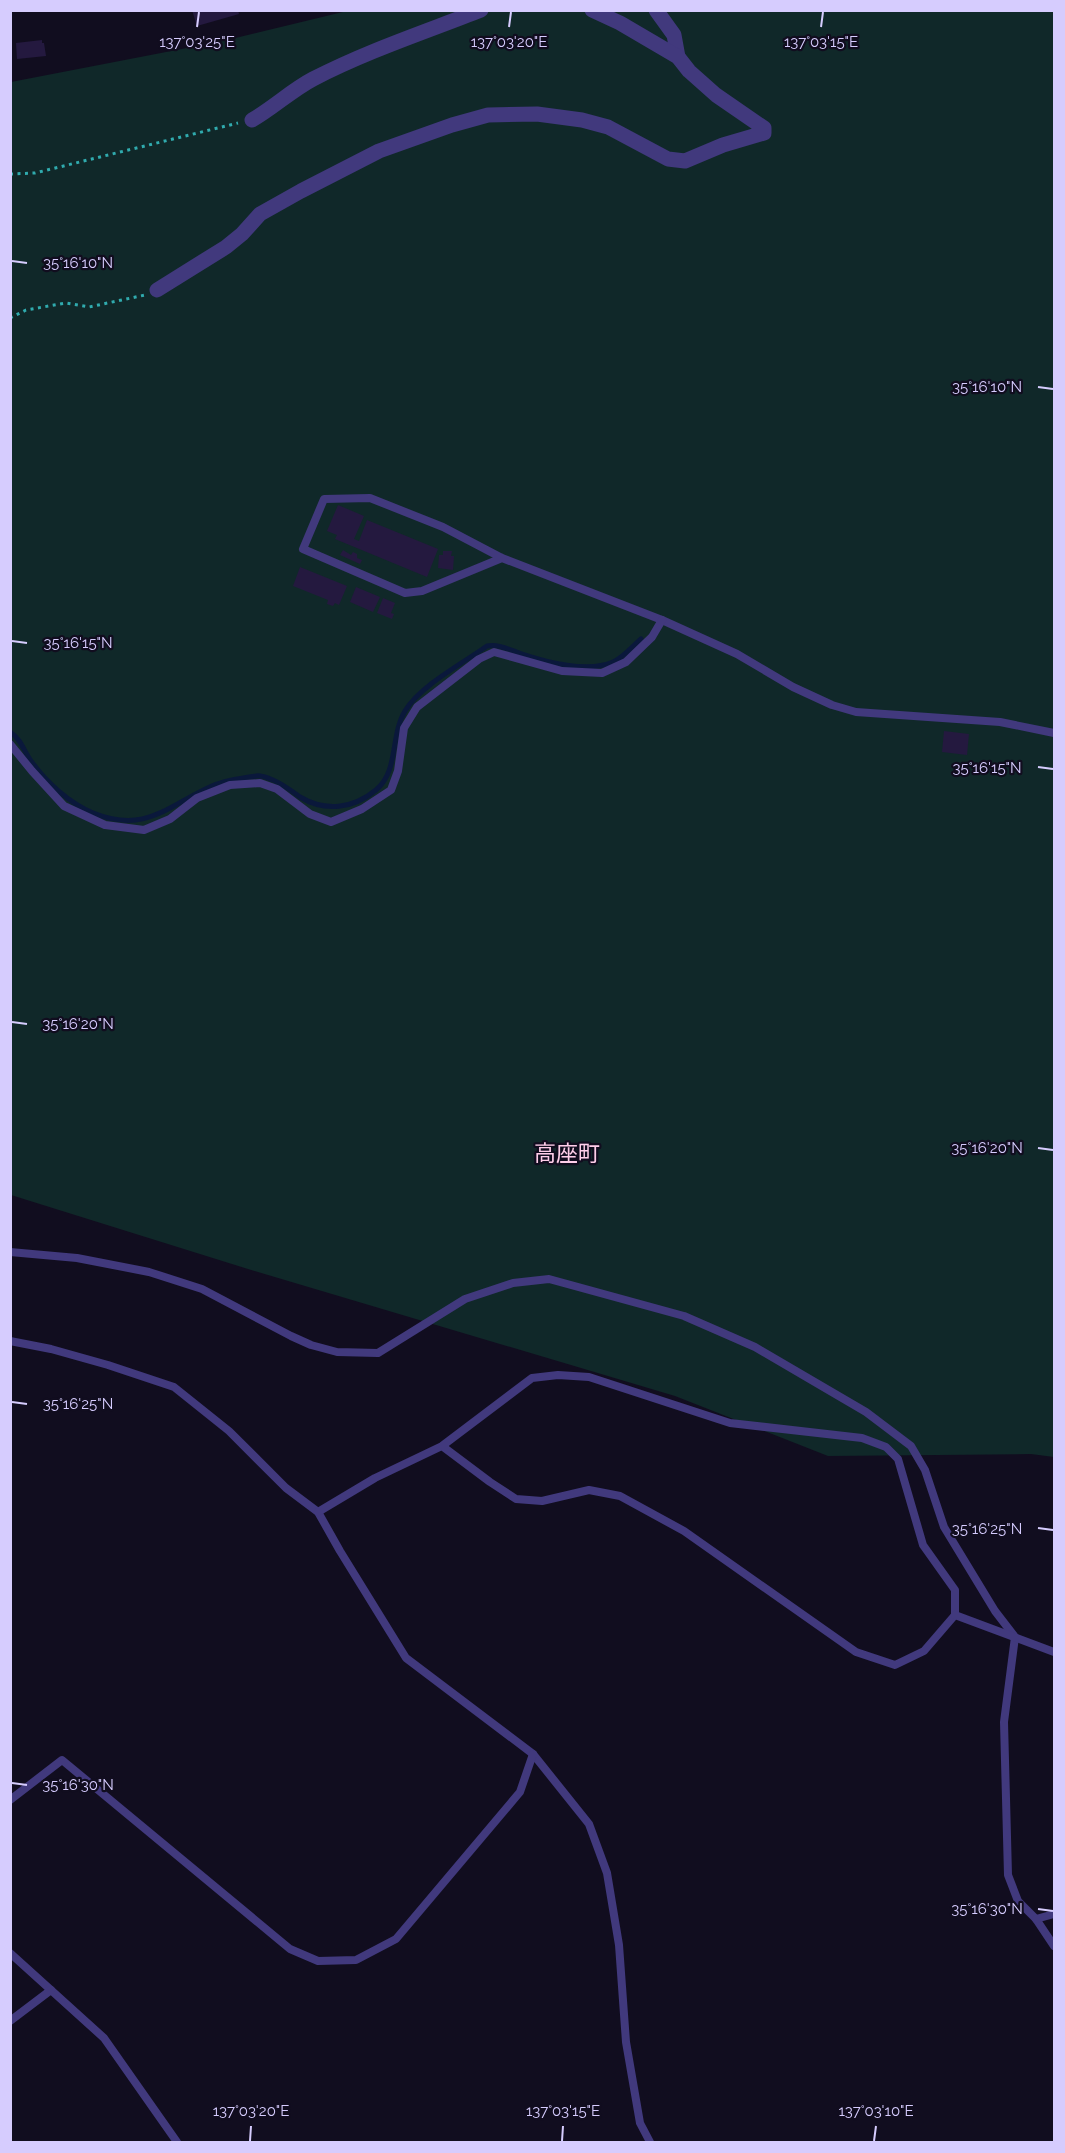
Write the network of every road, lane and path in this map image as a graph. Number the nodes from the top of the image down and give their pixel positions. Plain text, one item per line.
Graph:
1 (481, 10) edge
2 (592, 10) edge
3 (656, 10) edge
4 (678, 57) junction
5 (252, 120) joint
6 (10, 174) edge
7 (157, 290) joint
8 (10, 318) edge
9 (502, 558) junction
10 (662, 620) junction
11 (1054, 733) edge
12 (10, 744) edge
13 (10, 1252) edge
14 (10, 1341) edge
15 (442, 1446) junction
16 (318, 1512) junction
17 (955, 1615) junction
18 (1015, 1637) junction
19 (1054, 1652) edge
20 (533, 1754) junction
21 (10, 1800) edge
22 (1054, 1914) edge
23 (1036, 1918) junction
24 (1054, 1946) edge
25 (10, 1953) edge
26 (51, 1990) junction
27 (10, 2021) edge
28 (177, 2142) edge
29 (650, 2142) edge

1 - 5 street
2 - 4 street
3 - 4 street
4 - 7 street
5 - 6 path
7 - 8 path
9 - 9 lane
9 - 10 lane
10 - 11 lane
10 - 12 lane
13 - 18 lane
14 - 16 lane
15 - 16 lane
15 - 17 lane
15 - 17 lane
16 - 20 lane
17 - 18 lane
18 - 19 lane
18 - 23 lane
20 - 21 lane
20 - 29 lane
22 - 23 lane
23 - 24 lane
25 - 26 lane
26 - 27 lane
26 - 28 lane

